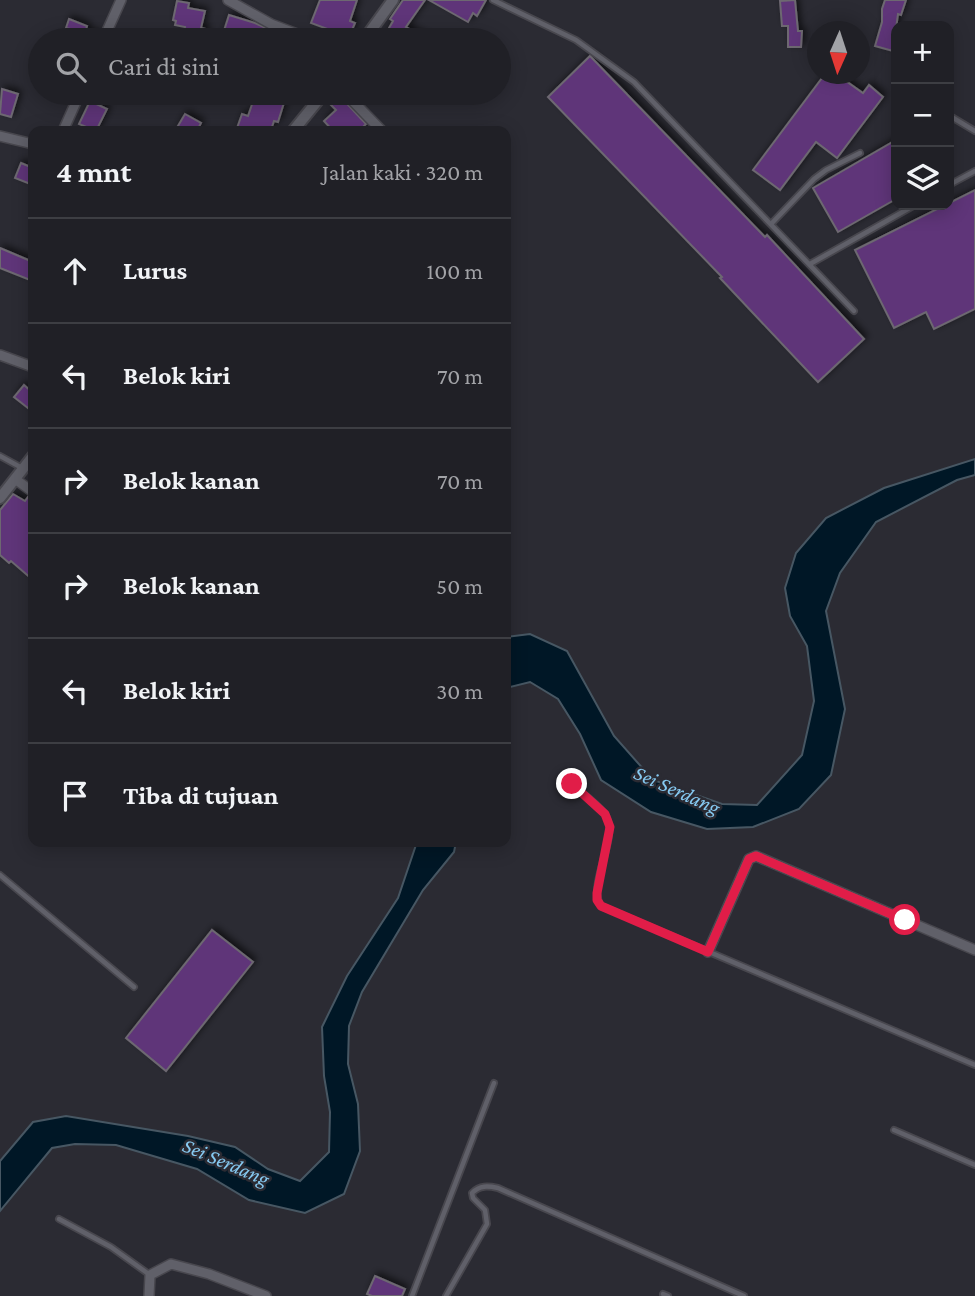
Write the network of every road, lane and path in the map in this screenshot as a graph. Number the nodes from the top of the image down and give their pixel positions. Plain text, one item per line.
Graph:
1 (121, 0) edge
2 (228, 0) edge
3 (393, 0) edge
4 (494, 0) edge
5 (108, 28) edge
6 (282, 28) edge
7 (373, 28) edge
8 (75, 105) edge
9 (314, 105) edge
10 (357, 105) edge
11 (954, 118) edge
12 (65, 126) edge
13 (297, 126) edge
14 (377, 126) edge
15 (975, 131) edge
16 (0, 136) edge
17 (28, 143) edge
18 (860, 153) dead end
19 (975, 171) edge
20 (954, 183) edge
21 (906, 210) edge
22 (772, 223) junction
23 (810, 264) junction
24 (855, 311) dead end
25 (0, 355) edge
26 (28, 365) edge
27 (0, 456) edge
28 (28, 462) edge
29 (23, 469) junction
30 (15, 479) junction
31 (28, 488) edge
32 (0, 498) edge
33 (572, 784) dead end
34 (0, 875) edge
35 (975, 950) edge
36 (708, 952) junction
37 (134, 987) dead end
38 (975, 1065) edge
39 (494, 1083) dead end
40 (894, 1130) dead end
41 (975, 1165) edge
42 (59, 1219) dead end
43 (150, 1275) junction
44 (149, 1296) edge
45 (266, 1296) edge
46 (412, 1296) edge
47 (446, 1296) edge
48 (744, 1296) edge

1 - 5 street
2 - 6 street
3 - 7 street
4 - 22 lane
8 - 12 street
9 - 13 street
10 - 14 street
11 - 15 lane
16 - 17 street
18 - 22 lane
19 - 20 lane
21 - 23 lane
22 - 23 lane
23 - 24 lane
25 - 26 street
27 - 29 lane
28 - 29 street
29 - 30 street
30 - 31 street
30 - 32 street
33 - 36 lane
34 - 37 lane
35 - 36 street
36 - 38 lane
39 - 46 lane
40 - 41 lane
42 - 43 lane
43 - 44 street
43 - 45 street
47 - 48 lane

